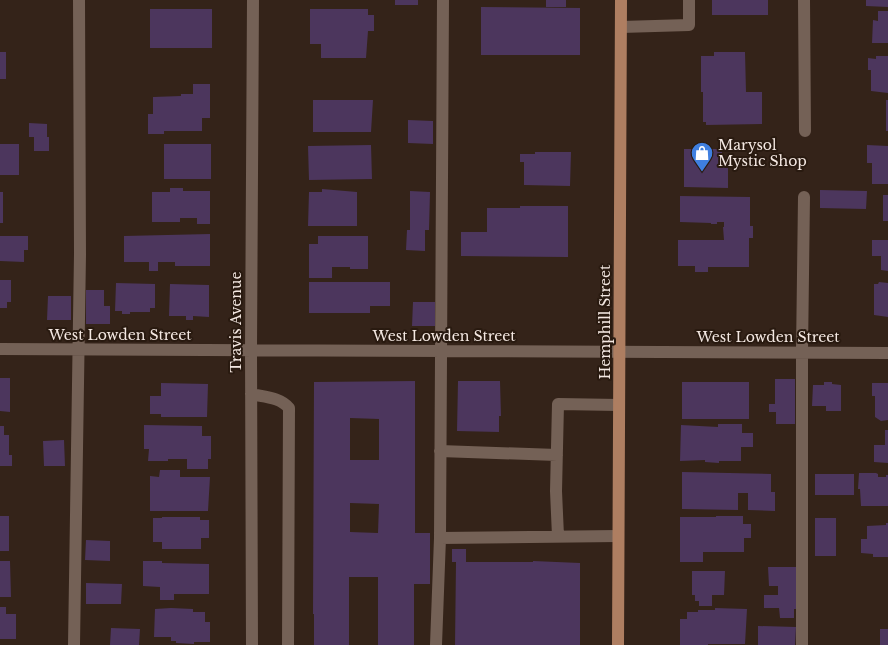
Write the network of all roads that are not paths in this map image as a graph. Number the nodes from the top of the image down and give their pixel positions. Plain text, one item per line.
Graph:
1 (79, 0) edge
2 (253, 0) edge
3 (443, 0) edge
4 (621, 0) edge
5 (689, 0) edge
6 (804, 0) edge
7 (621, 27) junction
8 (805, 131) dead end
9 (804, 197) dead end
10 (0, 349) edge
11 (78, 349) junction
12 (251, 350) junction
13 (441, 351) junction
14 (619, 351) junction
15 (802, 352) junction
16 (888, 352) edge
17 (251, 394) junction
18 (619, 404) junction
19 (440, 451) junction
20 (557, 455) junction
21 (558, 536) junction
22 (618, 536) junction
23 (440, 538) junction
24 (74, 645) edge
25 (252, 645) edge
26 (288, 645) edge
27 (436, 645) edge
28 (618, 645) edge
29 (802, 645) edge

1 - 11 street
2 - 12 street, Travis Avenue
3 - 13 street
4 - 7 main road, Hemphill Street
5 - 7 street
6 - 8 street
7 - 14 main road, Hemphill Street
9 - 15 street
10 - 11 street, West Lowden Street
11 - 12 street, West Lowden Street
11 - 24 street
12 - 13 street, West Lowden Street
12 - 17 street, Travis Avenue
13 - 14 street, West Lowden Street
13 - 19 street
14 - 15 street, West Lowden Street
14 - 18 main road, Hemphill Street
15 - 16 street, West Lowden Street
15 - 29 street
17 - 25 street, Travis Avenue
17 - 26 street
18 - 20 street
18 - 22 main road, Hemphill Street
19 - 20 street
19 - 23 street
20 - 21 street
21 - 22 street
21 - 23 street
22 - 28 main road, Hemphill Street
23 - 27 street

